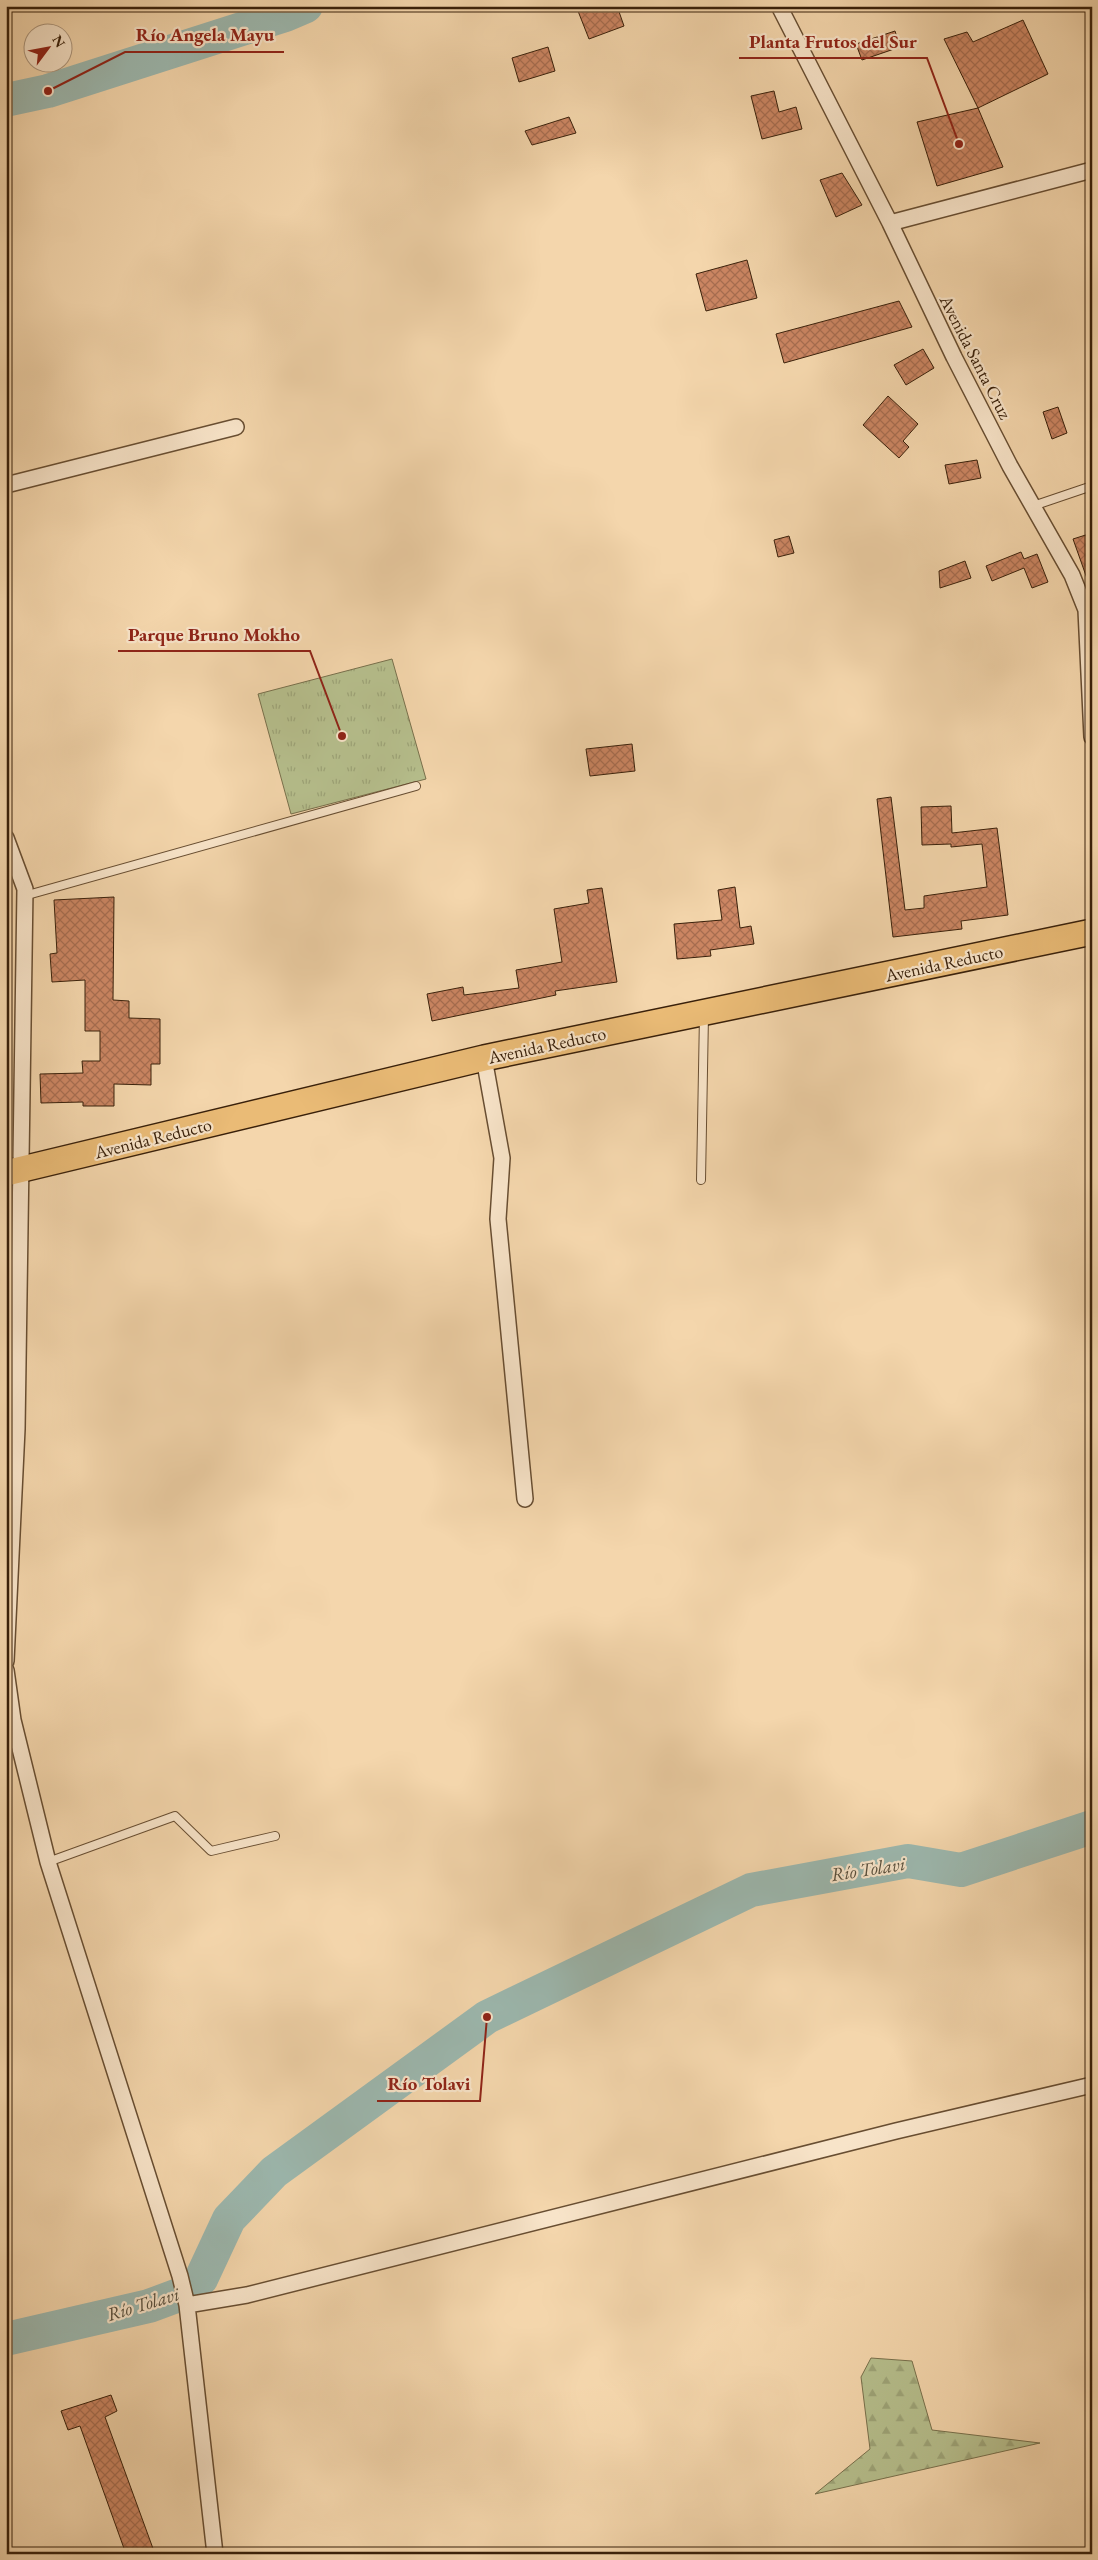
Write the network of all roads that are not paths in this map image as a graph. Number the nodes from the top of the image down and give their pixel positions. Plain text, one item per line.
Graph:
1 (779, 6) edge
2 (1092, 170) edge
3 (890, 223) junction
4 (236, 427) dead end
5 (6, 485) edge
6 (1092, 486) edge
7 (1034, 506) junction
8 (1092, 737) edge
9 (416, 786) dead end
10 (6, 838) edge
11 (24, 896) junction
12 (1092, 932) edge
13 (704, 1013) junction
14 (484, 1058) junction
15 (13, 1172) edge
16 (700, 1180) dead end
17 (524, 1500) dead end
18 (6, 1661) edge
19 (6, 1670) edge
20 (275, 1836) dead end
21 (48, 1862) junction
22 (1092, 2085) edge
23 (186, 2303) junction
24 (215, 2554) edge

1 - 3 street, Avenida Santa Cruz
2 - 3 street
3 - 7 street, Avenida Santa Cruz
4 - 5 street
6 - 7 lane
7 - 8 street, Avenida Santa Cruz
9 - 11 lane
10 - 11 street
11 - 15 street
12 - 13 main road, Avenida Reducto
13 - 14 main road, Avenida Reducto
13 - 16 lane
14 - 15 main road, Avenida Reducto
14 - 17 street
15 - 18 street
19 - 21 street
20 - 21 lane
21 - 23 street
22 - 23 street
23 - 24 street

